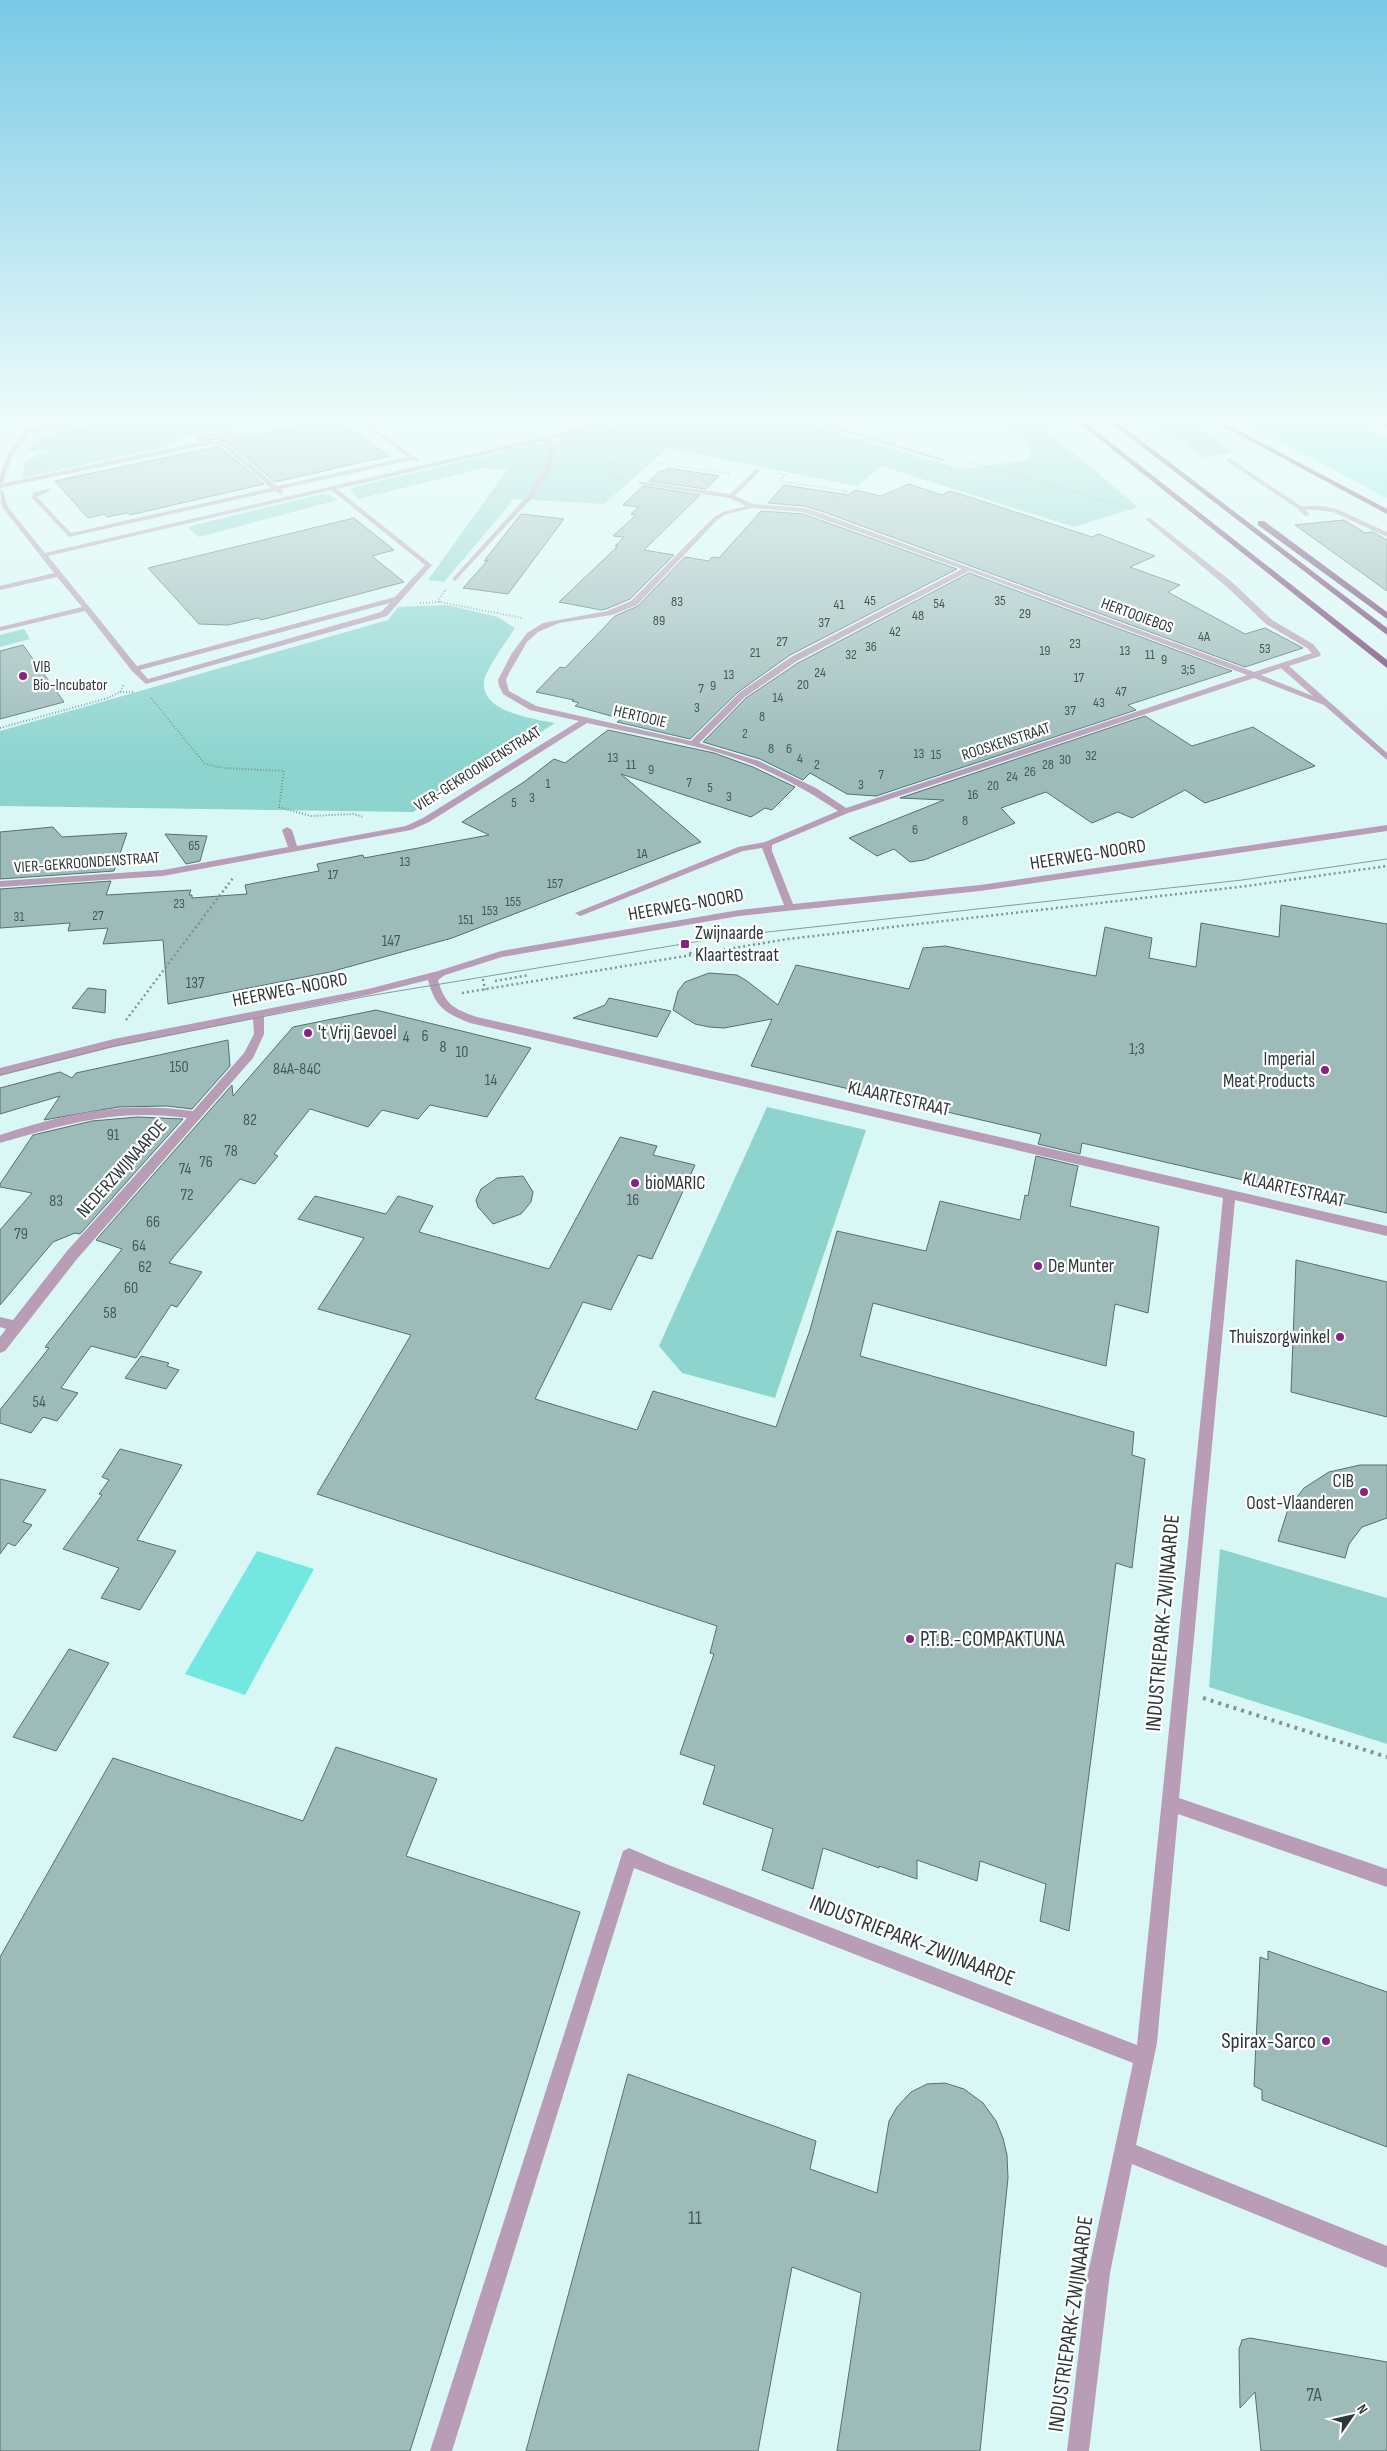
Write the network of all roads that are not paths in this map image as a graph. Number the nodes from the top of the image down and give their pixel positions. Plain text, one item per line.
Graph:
1 (25, 533) edge
2 (107, 533) edge
3 (136, 533) edge
4 (389, 533) edge
5 (496, 533) edge
6 (701, 533) edge
7 (870, 533) edge
8 (1166, 533) edge
9 (1221, 533) edge
10 (1258, 533) edge
11 (1275, 533) edge
12 (113, 539) junction
13 (44, 555) junction
14 (968, 569) junction
15 (59, 574) junction
16 (455, 579) dead end
17 (0, 588) edge
18 (398, 599) junction
19 (86, 608) junction
20 (1387, 616) edge
21 (545, 626) joint
22 (0, 629) edge
23 (1387, 632) edge
24 (1387, 665) edge
25 (1285, 667) junction
26 (135, 668) junction
27 (1256, 676) junction
28 (1323, 703) junction
29 (586, 720) junction
30 (693, 744) junction
31 (1387, 758) edge
32 (844, 811) junction
33 (1387, 828) edge
34 (287, 830) dead end
35 (767, 844) junction
36 (294, 850) junction
37 (668, 878) joint
38 (0, 884) edge
39 (789, 906) junction
40 (580, 913) dead end
41 (441, 973) junction
42 (258, 1013) junction
43 (0, 1072) edge
44 (195, 1115) junction
45 (0, 1140) edge
46 (1229, 1194) junction
47 (1387, 1232) edge
48 (0, 1322) edge
49 (16, 1326) junction
50 (0, 1347) edge
51 (1170, 1804) junction
52 (1387, 1878) edge
53 (1144, 2056) junction
54 (1125, 2151) junction
55 (1387, 2257) edge
56 (441, 2451) edge
57 (1078, 2451) edge

1 - 13 street
2 - 12 street
3 - 12 street
4 - 18 street
5 - 16 street
6 - 21 street, HERTOOIEBOS
7 - 14 street, HERTOOIEBOS
8 - 25 street, ROOSKENSTRAAT
9 - 24 highway
10 - 23 highway
11 - 20 highway
12 - 13 street
13 - 15 street
14 - 27 street, HERTOOIEBOS
14 - 30 street
15 - 17 street
15 - 19 street
18 - 26 street
18 - 26 street
19 - 22 street
19 - 26 street
21 - 29 street, HERTOOIE
25 - 27 street, ROOSKENSTRAAT
25 - 28 street
27 - 28 street
27 - 32 street, ROOSKENSTRAAT
28 - 31 street
29 - 30 street, HERTOOIE
29 - 36 street, VIER-GEKROONDENSTRAAT
30 - 32 street, HERTOOIE
32 - 35 street, ROOSKENSTRAAT
33 - 39 street, HEERWEG-NOORD
34 - 36 street
35 - 37 street, ROOSKENSTRAAT
35 - 39 street
36 - 38 street, VIER-GEKROONDENSTRAAT
37 - 40 street, HEERWEG-NOORD
39 - 41 street, HEERWEG-NOORD
41 - 42 street, HEERWEG-NOORD
41 - 46 street, KLAARTESTRAAT
42 - 43 street, HEERWEG-NOORD
42 - 44 street, NEDERZWIJNAARDE
44 - 45 street
44 - 49 street, NEDERZWIJNAARDE
46 - 47 street, KLAARTESTRAAT
46 - 51 street, INDUSTRIEPARK-ZWIJNAARDE
48 - 49 street
49 - 50 street, NEDERZWIJNAARDE
51 - 52 street
51 - 53 street, INDUSTRIEPARK-ZWIJNAARDE
53 - 54 street, INDUSTRIEPARK-ZWIJNAARDE
53 - 56 street, INDUSTRIEPARK-ZWIJNAARDE
54 - 55 street
54 - 57 street, INDUSTRIEPARK-ZWIJNAARDE

